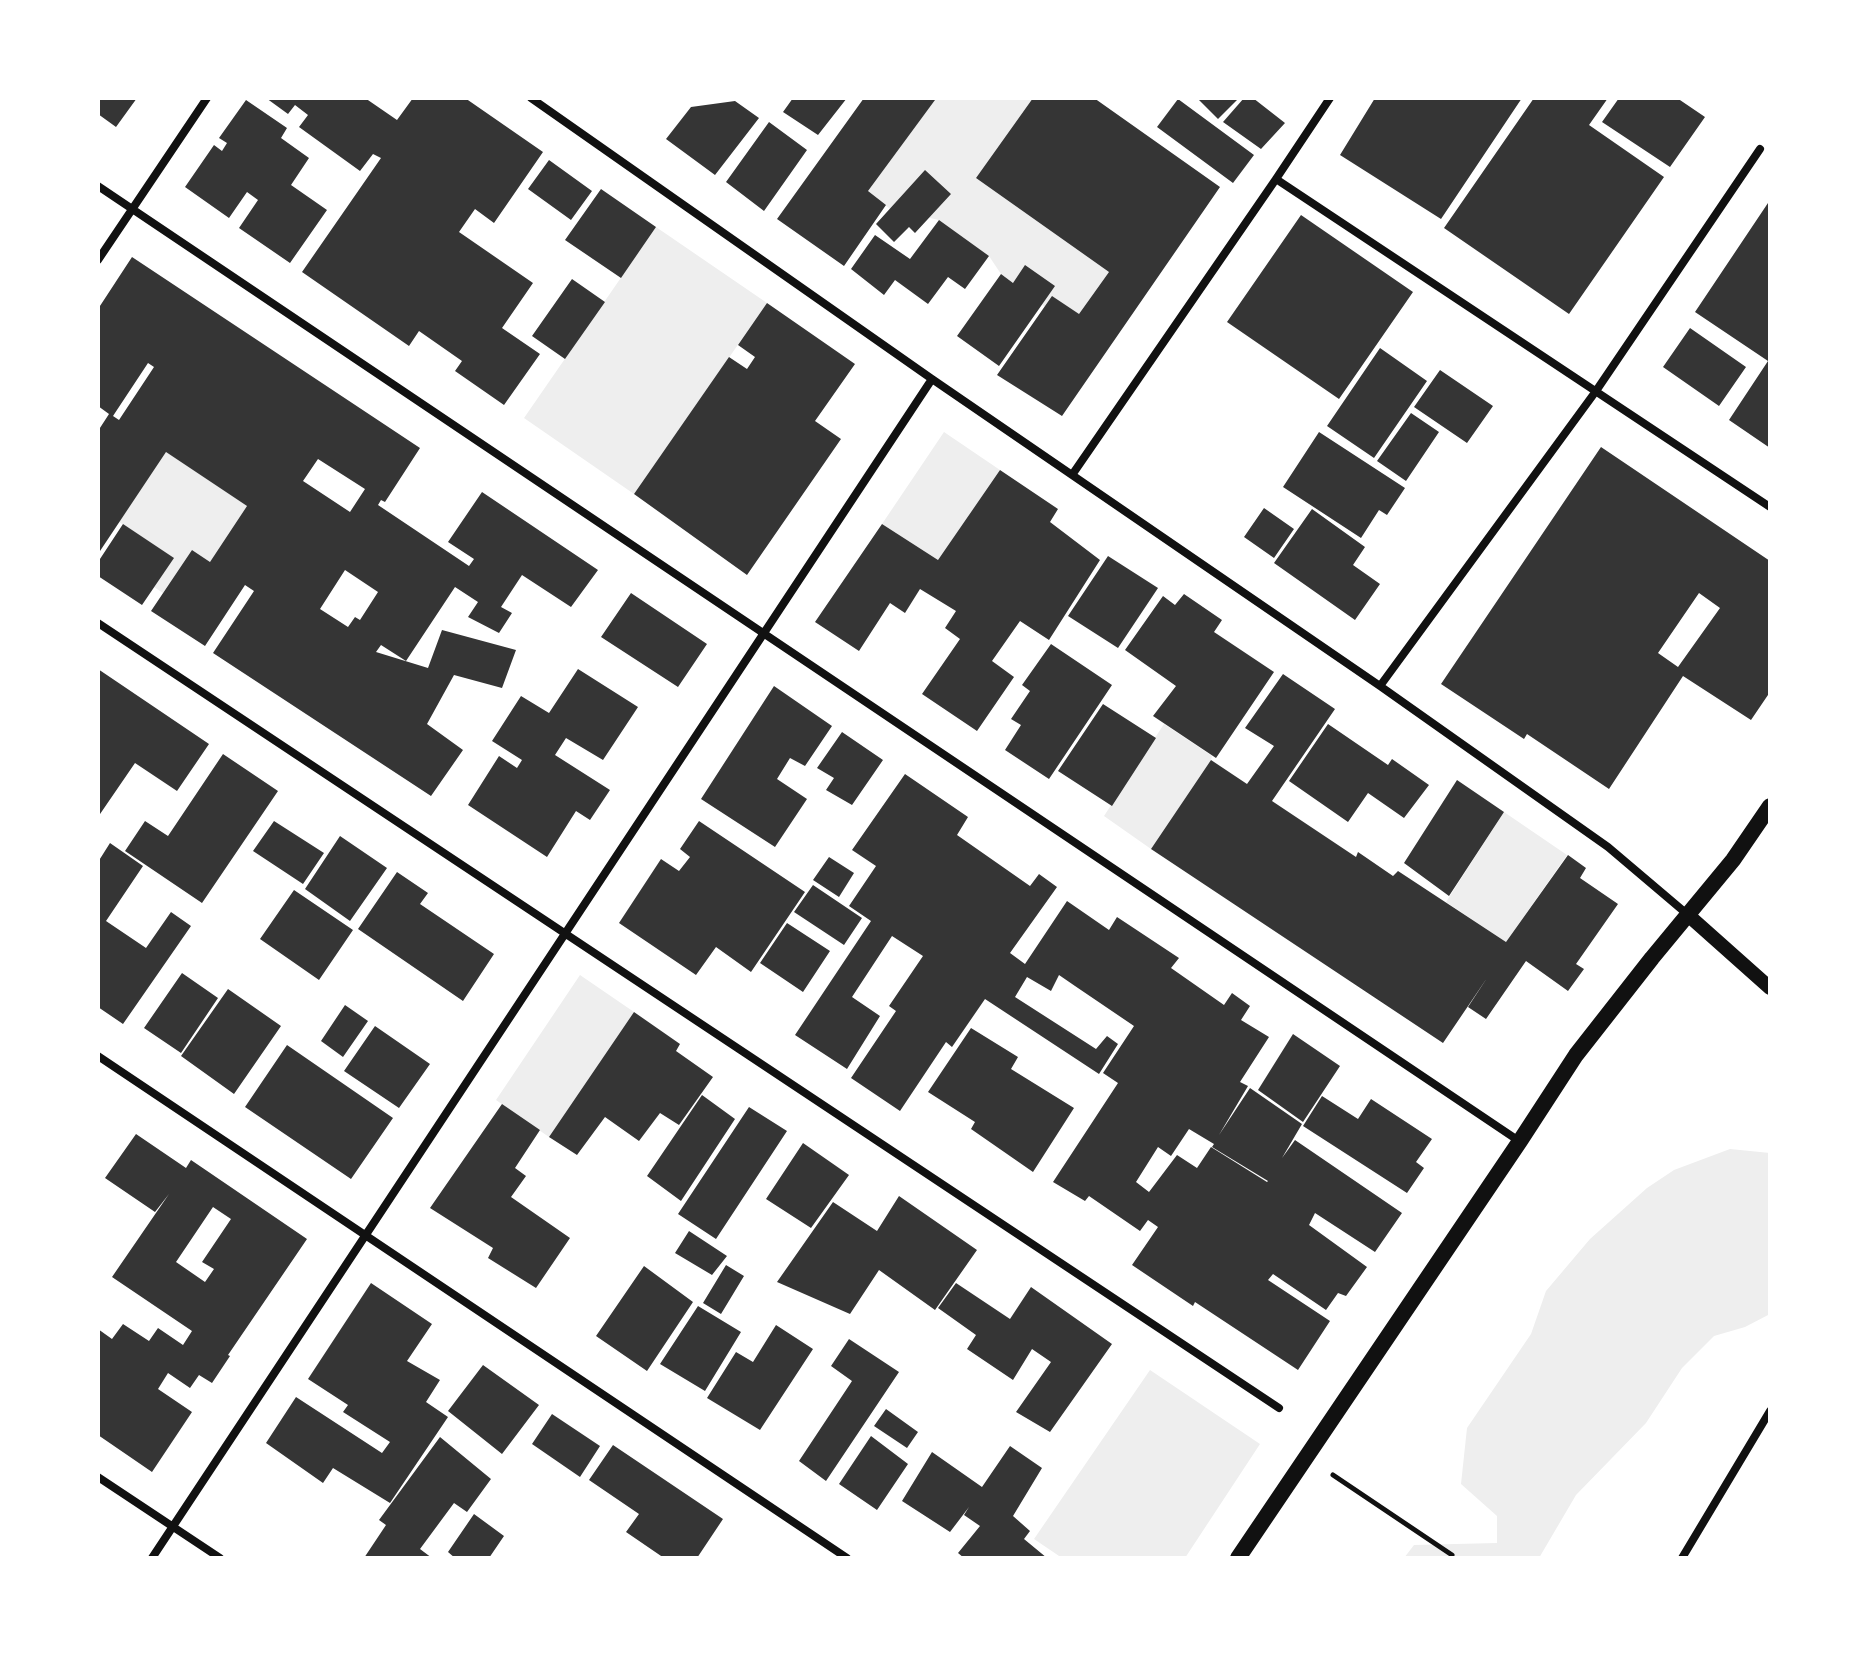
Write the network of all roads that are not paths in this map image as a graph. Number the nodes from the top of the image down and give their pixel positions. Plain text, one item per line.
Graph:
1 (207, 98) edge
2 (531, 98) edge
3 (1330, 98) edge
4 (1760, 149) dead end
5 (1276, 179) junction
6 (98, 186) edge
7 (132, 209) junction
8 (98, 260) edge
9 (932, 379) junction
10 (1596, 391) junction
11 (1072, 475) junction
12 (1770, 507) edge
13 (98, 623) edge
14 (764, 634) junction
15 (1380, 686) junction
16 (1770, 806) edge
17 (1688, 915) junction
18 (566, 934) junction
19 (1770, 988) edge
20 (98, 1056) edge
21 (1520, 1141) junction
22 (366, 1235) junction
23 (1279, 1408) dead end
24 (1770, 1411) edge
25 (98, 1477) edge
26 (173, 1527) junction
27 (152, 1558) edge
28 (220, 1558) edge
29 (847, 1558) edge
30 (1238, 1558) edge
31 (1682, 1558) edge

1 - 7 street
2 - 9 street
3 - 5 street
4 - 10 street
5 - 10 street
5 - 11 street
6 - 7 street
7 - 8 street
7 - 14 street
9 - 11 street
9 - 14 street
10 - 12 street
10 - 15 street
11 - 15 street
13 - 18 street
14 - 18 street
14 - 21 street
15 - 17 street
16 - 17 main road
17 - 19 street
17 - 21 main road
18 - 22 street
18 - 23 street
20 - 22 street
21 - 30 main road
22 - 26 street
22 - 29 street
24 - 31 street
25 - 26 street
26 - 27 street
26 - 28 street

